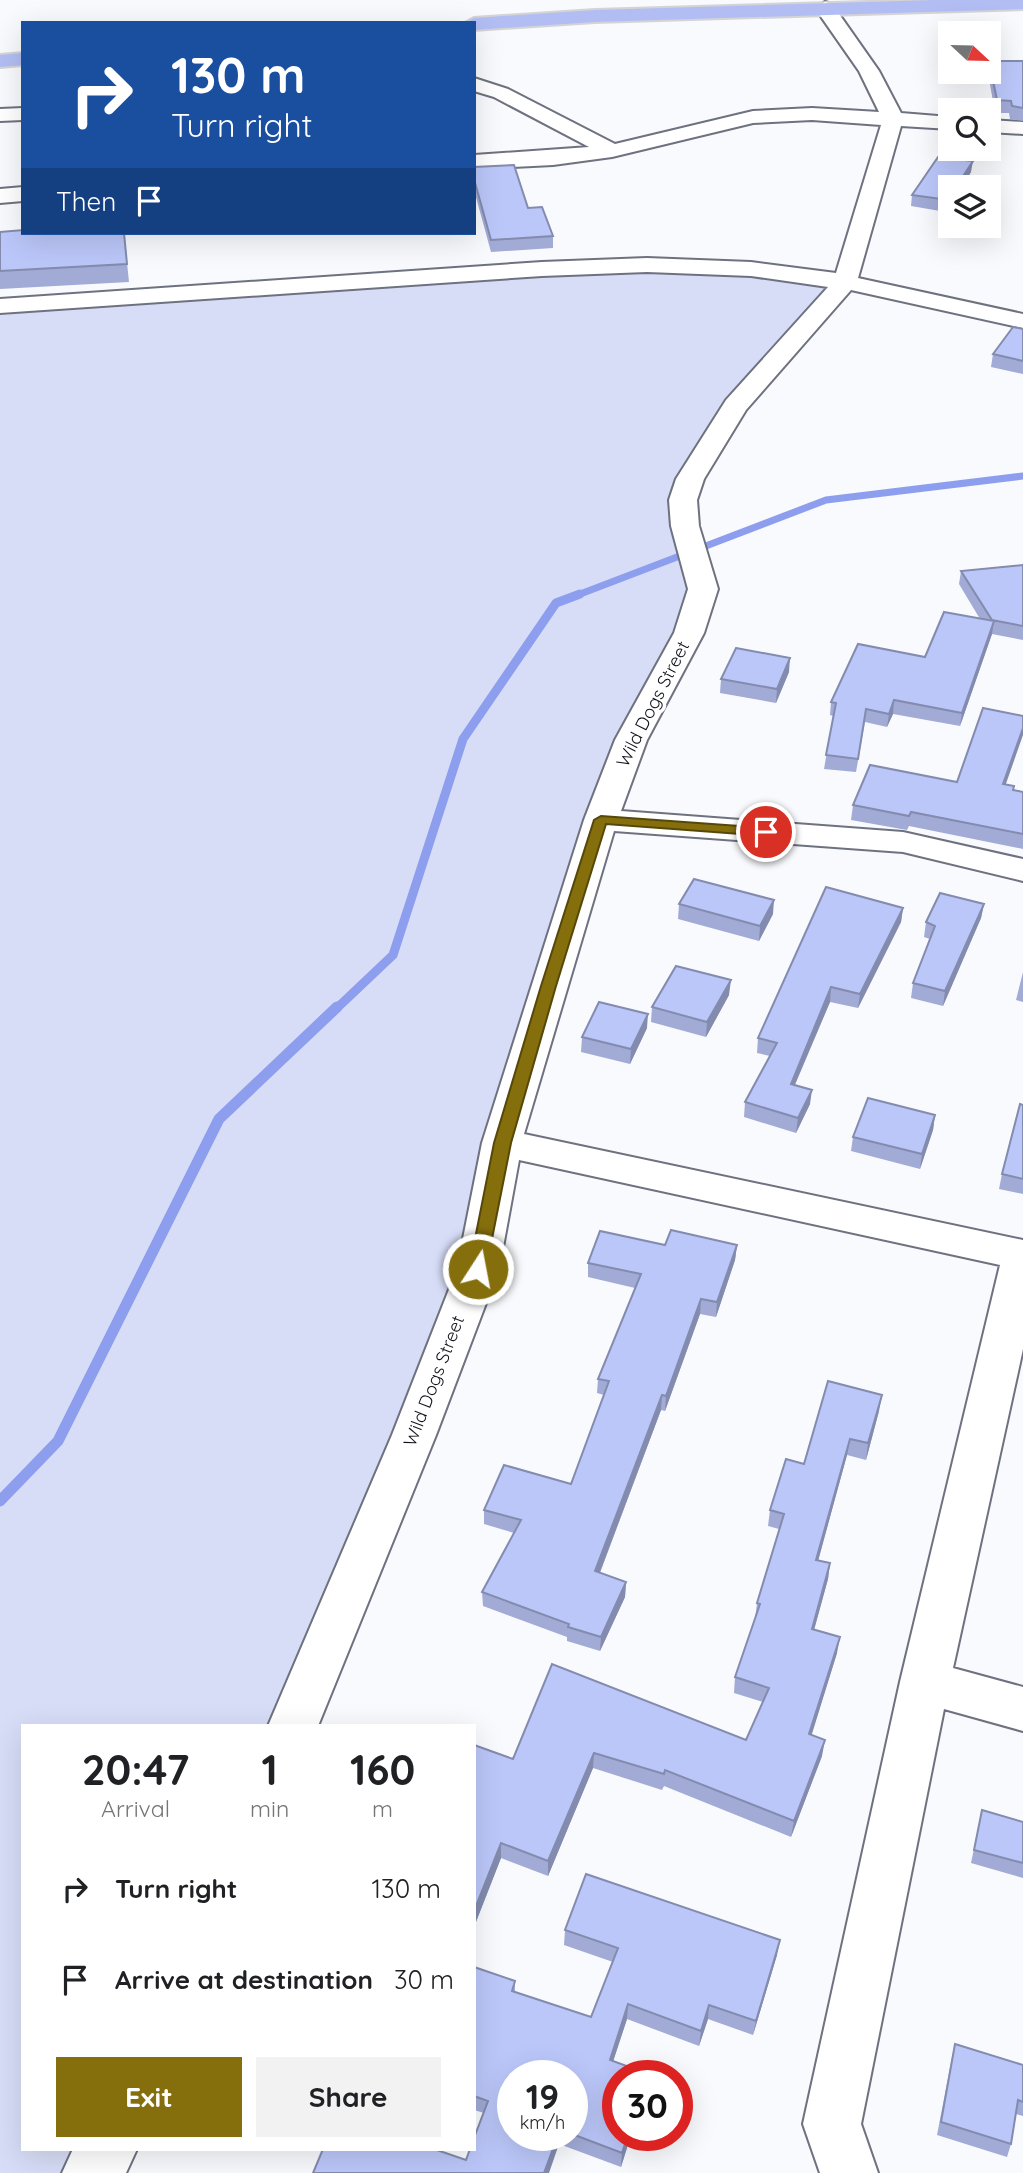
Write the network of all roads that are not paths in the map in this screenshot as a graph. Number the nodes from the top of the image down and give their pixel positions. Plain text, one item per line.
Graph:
1 (1023, 3) edge
2 (825, 8) junction
3 (476, 24) edge
4 (21, 59) edge
5 (0, 61) edge
6 (476, 85) edge
7 (21, 114) edge
8 (0, 116) edge
9 (893, 119) junction
10 (938, 122) edge
11 (1001, 127) edge
12 (1023, 128) edge
13 (612, 150) junction
14 (476, 162) edge
15 (21, 194) edge
16 (0, 196) edge
17 (845, 282) junction
18 (0, 306) edge
19 (1023, 321) edge
20 (601, 820) junction
21 (1023, 870) edge
22 (502, 1143) junction
23 (1023, 1255) edge
24 (925, 1682) junction
25 (1023, 1709) edge
26 (294, 1724) edge
27 (107, 2151) edge
28 (91, 2173) edge
29 (849, 2173) edge

1 - 2 highway
2 - 3 highway
2 - 9 street
4 - 5 highway
6 - 13 street
7 - 8 street
9 - 10 street
9 - 13 street
9 - 17 street, Wild Dogs Street
11 - 12 street
13 - 14 street
15 - 16 street
17 - 18 street
17 - 19 street
17 - 20 street, Wild Dogs Street
20 - 21 street
20 - 22 street, Wild Dogs Street
22 - 23 street
22 - 26 street, Wild Dogs Street
23 - 24 street
24 - 25 street
24 - 29 street
27 - 28 street

